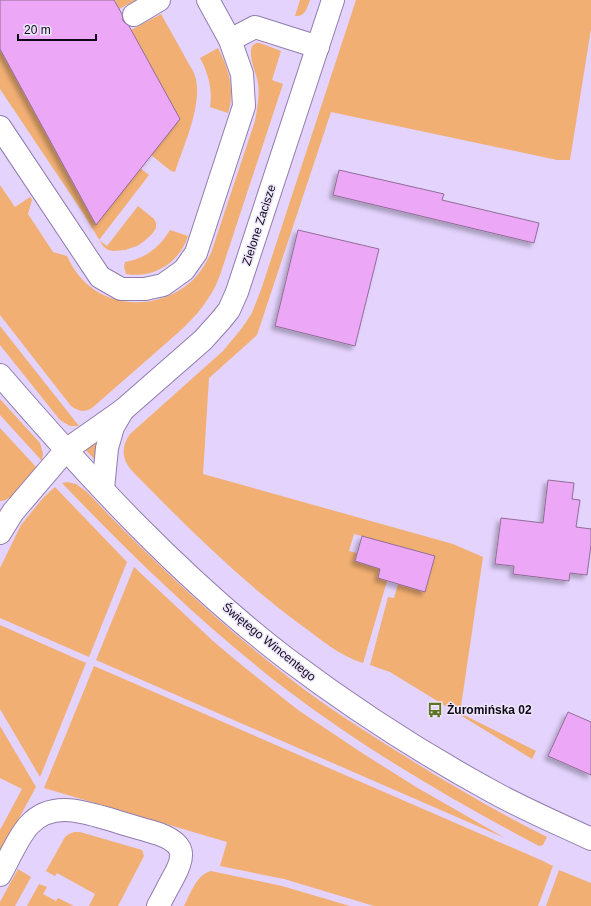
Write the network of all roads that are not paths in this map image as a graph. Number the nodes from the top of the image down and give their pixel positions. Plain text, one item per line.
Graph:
1 (159, 0) edge
2 (208, 0) edge
3 (333, 0) edge
4 (134, 15) dead end
5 (230, 40) junction
6 (318, 47) junction
7 (0, 127) edge
8 (0, 375) edge
9 (123, 410) junction
10 (66, 450) junction
11 (103, 489) junction
12 (0, 532) edge
13 (591, 839) edge
14 (0, 875) edge
15 (158, 906) edge

1 - 4 street
2 - 5 street
3 - 6 street, Zielone Zacisze
5 - 6 street
5 - 7 street
6 - 9 street, Zielone Zacisze
8 - 10 street, Świętego Wincentego
9 - 10 street, Zielone Zacisze
9 - 11 street, Zielone Zacisze
10 - 11 street, Świętego Wincentego
10 - 12 street, Zielone Zacisze
11 - 13 street, Świętego Wincentego
14 - 15 street

